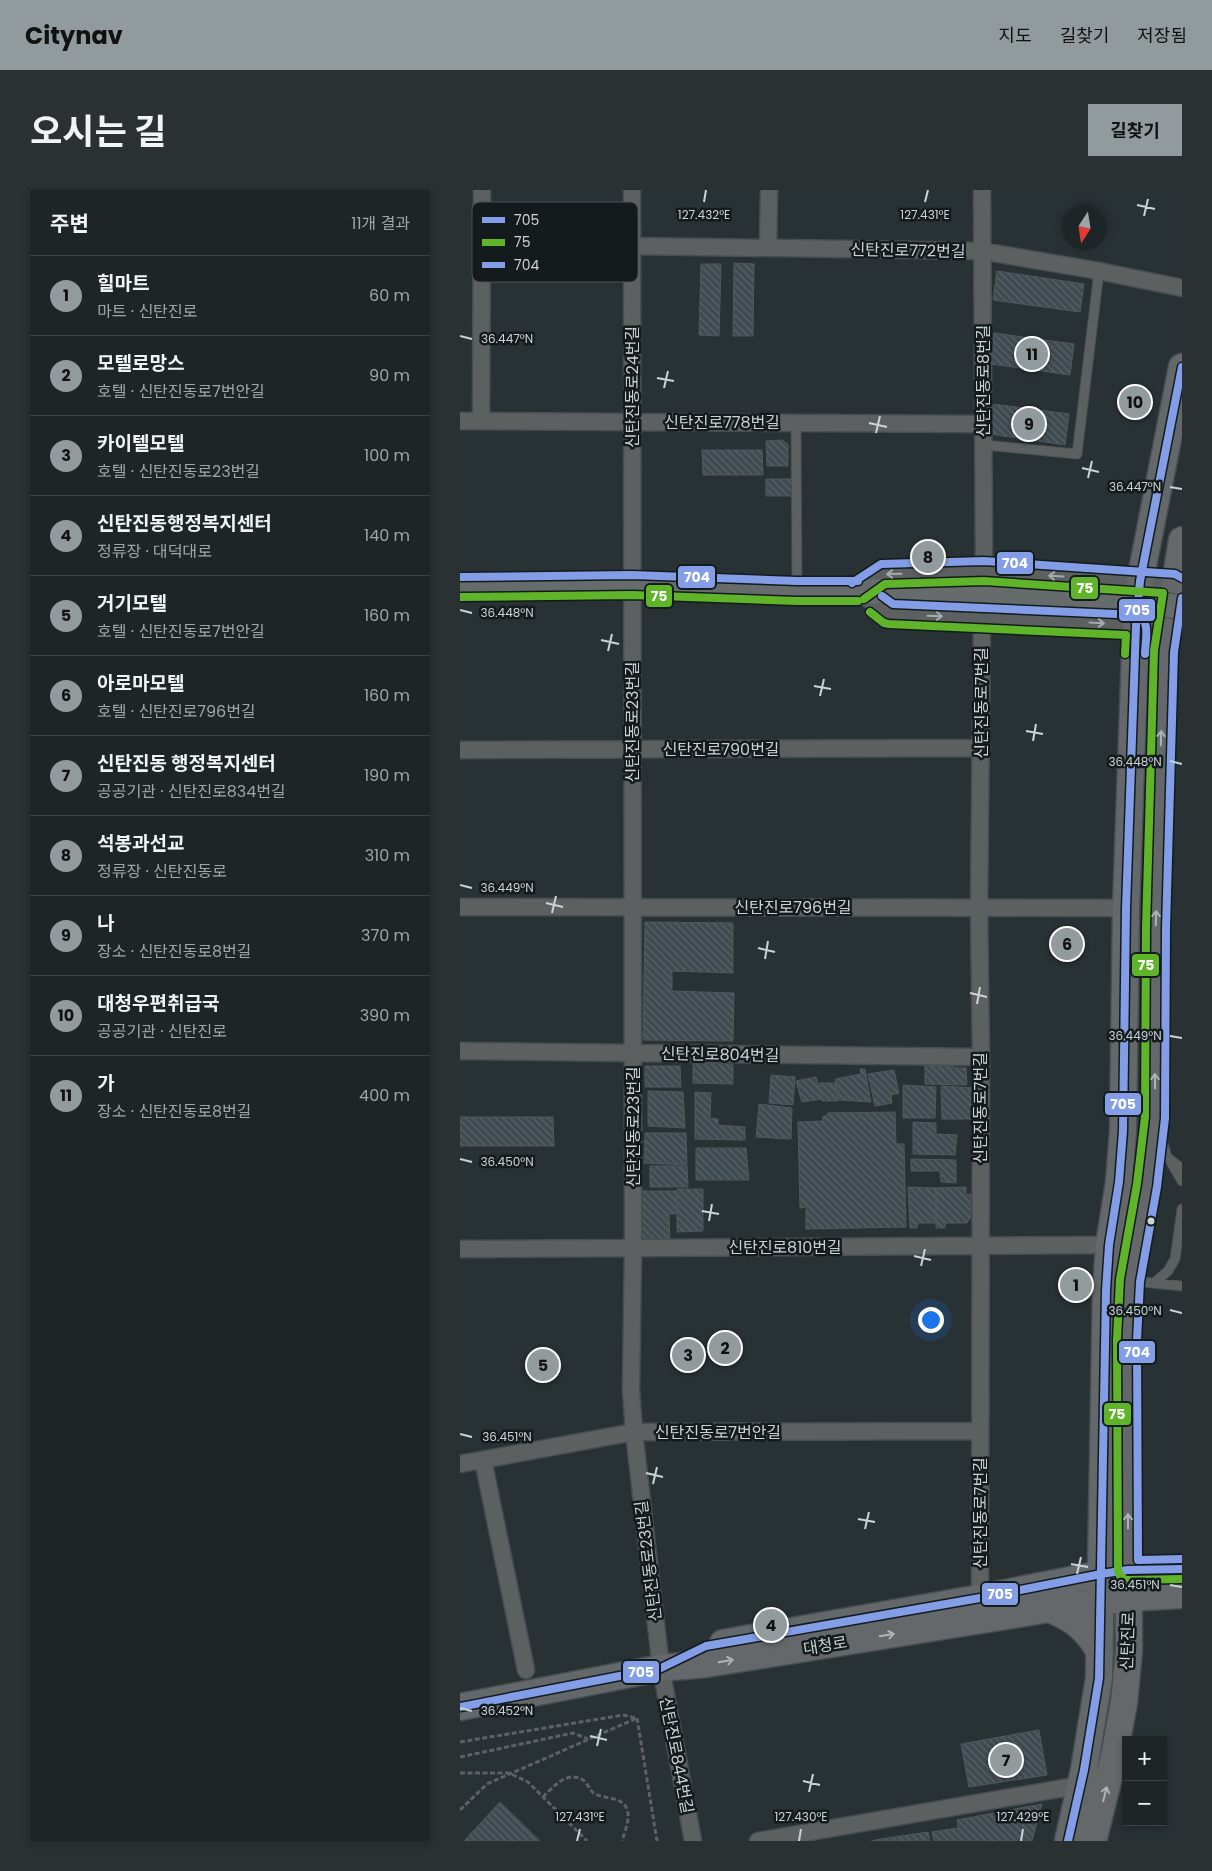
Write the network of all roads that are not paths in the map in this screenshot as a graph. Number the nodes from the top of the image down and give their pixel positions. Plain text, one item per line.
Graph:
1 (768, 190) edge
2 (982, 190) edge
3 (638, 246) edge
4 (768, 248) junction
5 (982, 251) junction
6 (1099, 271) junction
7 (482, 282) edge
8 (632, 282) edge
9 (1182, 288) edge
10 (1181, 381) edge
11 (460, 421) edge
12 (481, 421) junction
13 (632, 422) junction
14 (796, 423) junction
15 (983, 424) junction
16 (984, 445) junction
17 (1182, 540) edge
18 (984, 571) junction
19 (1140, 581) junction
20 (632, 585) junction
21 (460, 587) edge
22 (797, 591) junction
23 (858, 591) junction
24 (1174, 607) edge
25 (982, 618) junction
26 (1136, 625) junction
27 (982, 748) junction
28 (631, 749) junction
29 (460, 750) edge
30 (460, 907) edge
31 (633, 907) junction
32 (979, 907) junction
33 (1126, 908) junction
34 (460, 1051) edge
35 (633, 1053) junction
36 (980, 1057) junction
37 (1155, 1118) junction
38 (1167, 1157) junction
39 (1182, 1169) edge
40 (1182, 1182) edge
41 (1182, 1209) edge
42 (1109, 1245) junction
43 (980, 1246) junction
44 (633, 1248) junction
45 (460, 1249) edge
46 (1142, 1282) junction
47 (1182, 1286) edge
48 (980, 1431) junction
49 (634, 1432) junction
50 (484, 1460) junction
51 (460, 1464) edge
52 (1182, 1569) edge
53 (1128, 1570) junction
54 (1101, 1574) junction
55 (1182, 1595) edge
56 (980, 1598) junction
57 (1128, 1598) junction
58 (1101, 1602) junction
59 (1049, 1609) junction
60 (1100, 1653) junction
61 (661, 1668) junction
62 (526, 1670) dead end
63 (460, 1707) edge
64 (1080, 1785) junction
65 (693, 1841) edge
66 (758, 1841) edge
67 (1068, 1841) edge
68 (1093, 1841) edge

1 - 4 street
2 - 5 street, 신탄진동로8번길
3 - 4 street, 신탄진로772번길
4 - 5 street, 신탄진로772번길
5 - 6 street, 신탄진로772번길
5 - 15 street, 신탄진동로8번길
6 - 9 street, 신탄진로772번길
6 - 16 lane
7 - 12 street
8 - 13 street, 신탄진동로24번길
10 - 19 main road, 신탄진로
11 - 12 street, 신탄진로778번길
12 - 13 street, 신탄진로778번길
13 - 14 street, 신탄진로778번길
13 - 20 street, 신탄진동로24번길
14 - 15 street, 신탄진로778번길
14 - 22 lane
15 - 16 street, 신탄진동로8번길
16 - 18 street, 신탄진동로8번길
17 - 24 main road, 신탄진로
19 -> 18 street
18 -> 23 street
19 - 24 street
19 - 26 main road, 신탄진로
20 - 21 main road
20 - 22 main road
20 - 28 street, 신탄진동로23번길
22 - 23 main road
23 - 24 main road, bridge
23 -> 25 street
24 - 26 street
37 -> 24 main road, 신탄진로
25 -> 26 street
25 - 27 street, 신탄진동로7번길
26 - 33 main road, 신탄진로
27 - 28 street, 신탄진로790번길
27 - 32 street, 신탄진동로7번길
28 - 29 street, 신탄진로790번길
28 - 31 street, 신탄진동로23번길
30 - 31 street, 신탄진로796번길
31 - 32 street, 신탄진로796번길
31 - 35 street, 신탄진동로23번길
32 - 33 street, 신탄진로796번길
32 - 36 street, 신탄진동로7번길
33 - 42 main road, 신탄진로
34 - 35 street, 신탄진로804번길
35 - 36 street, 신탄진로804번길
35 - 44 street, 신탄진동로23번길
36 - 43 street, 신탄진동로7번길
37 - 38 lane
37 - 46 main road, 신탄진로
38 - 39 lane
38 - 40 lane
41 - 46 lane
42 - 43 street, 신탄진로810번길
42 - 54 main road, 신탄진로
43 - 44 street, 신탄진로810번길
43 - 48 street, 신탄진동로7번길
44 - 45 street, 신탄진로810번길
44 - 49 street, 신탄진동로23번길
46 - 47 lane
53 -> 46 main road, 신탄진로
48 - 49 street, 신탄진동로7번안길
48 - 56 street, 신탄진동로7번길
49 - 50 street, 신탄진동로7번안길
49 - 61 street, 신탄진동로23번길
50 - 51 street, 신탄진동로7번안길
50 - 62 street
52 - 53 main road
53 - 54 main road
53 - 57 main road, 신탄진로
54 - 56 main road
54 - 58 main road, 신탄진로
55 - 57 main road, 대청로
56 - 61 main road
57 - 58 main road, 대청로
68 -> 57 main road, 신탄진로
58 - 59 main road, 대청로
58 - 60 main road, 신탄진로
59 - 60 main road
61 -> 59 main road, 대청로
60 - 64 main road, 신탄진로
61 - 63 main road, 대청로
61 - 65 street, 신탄진로844번길
64 - 66 street
64 - 67 main road, 신탄진로

